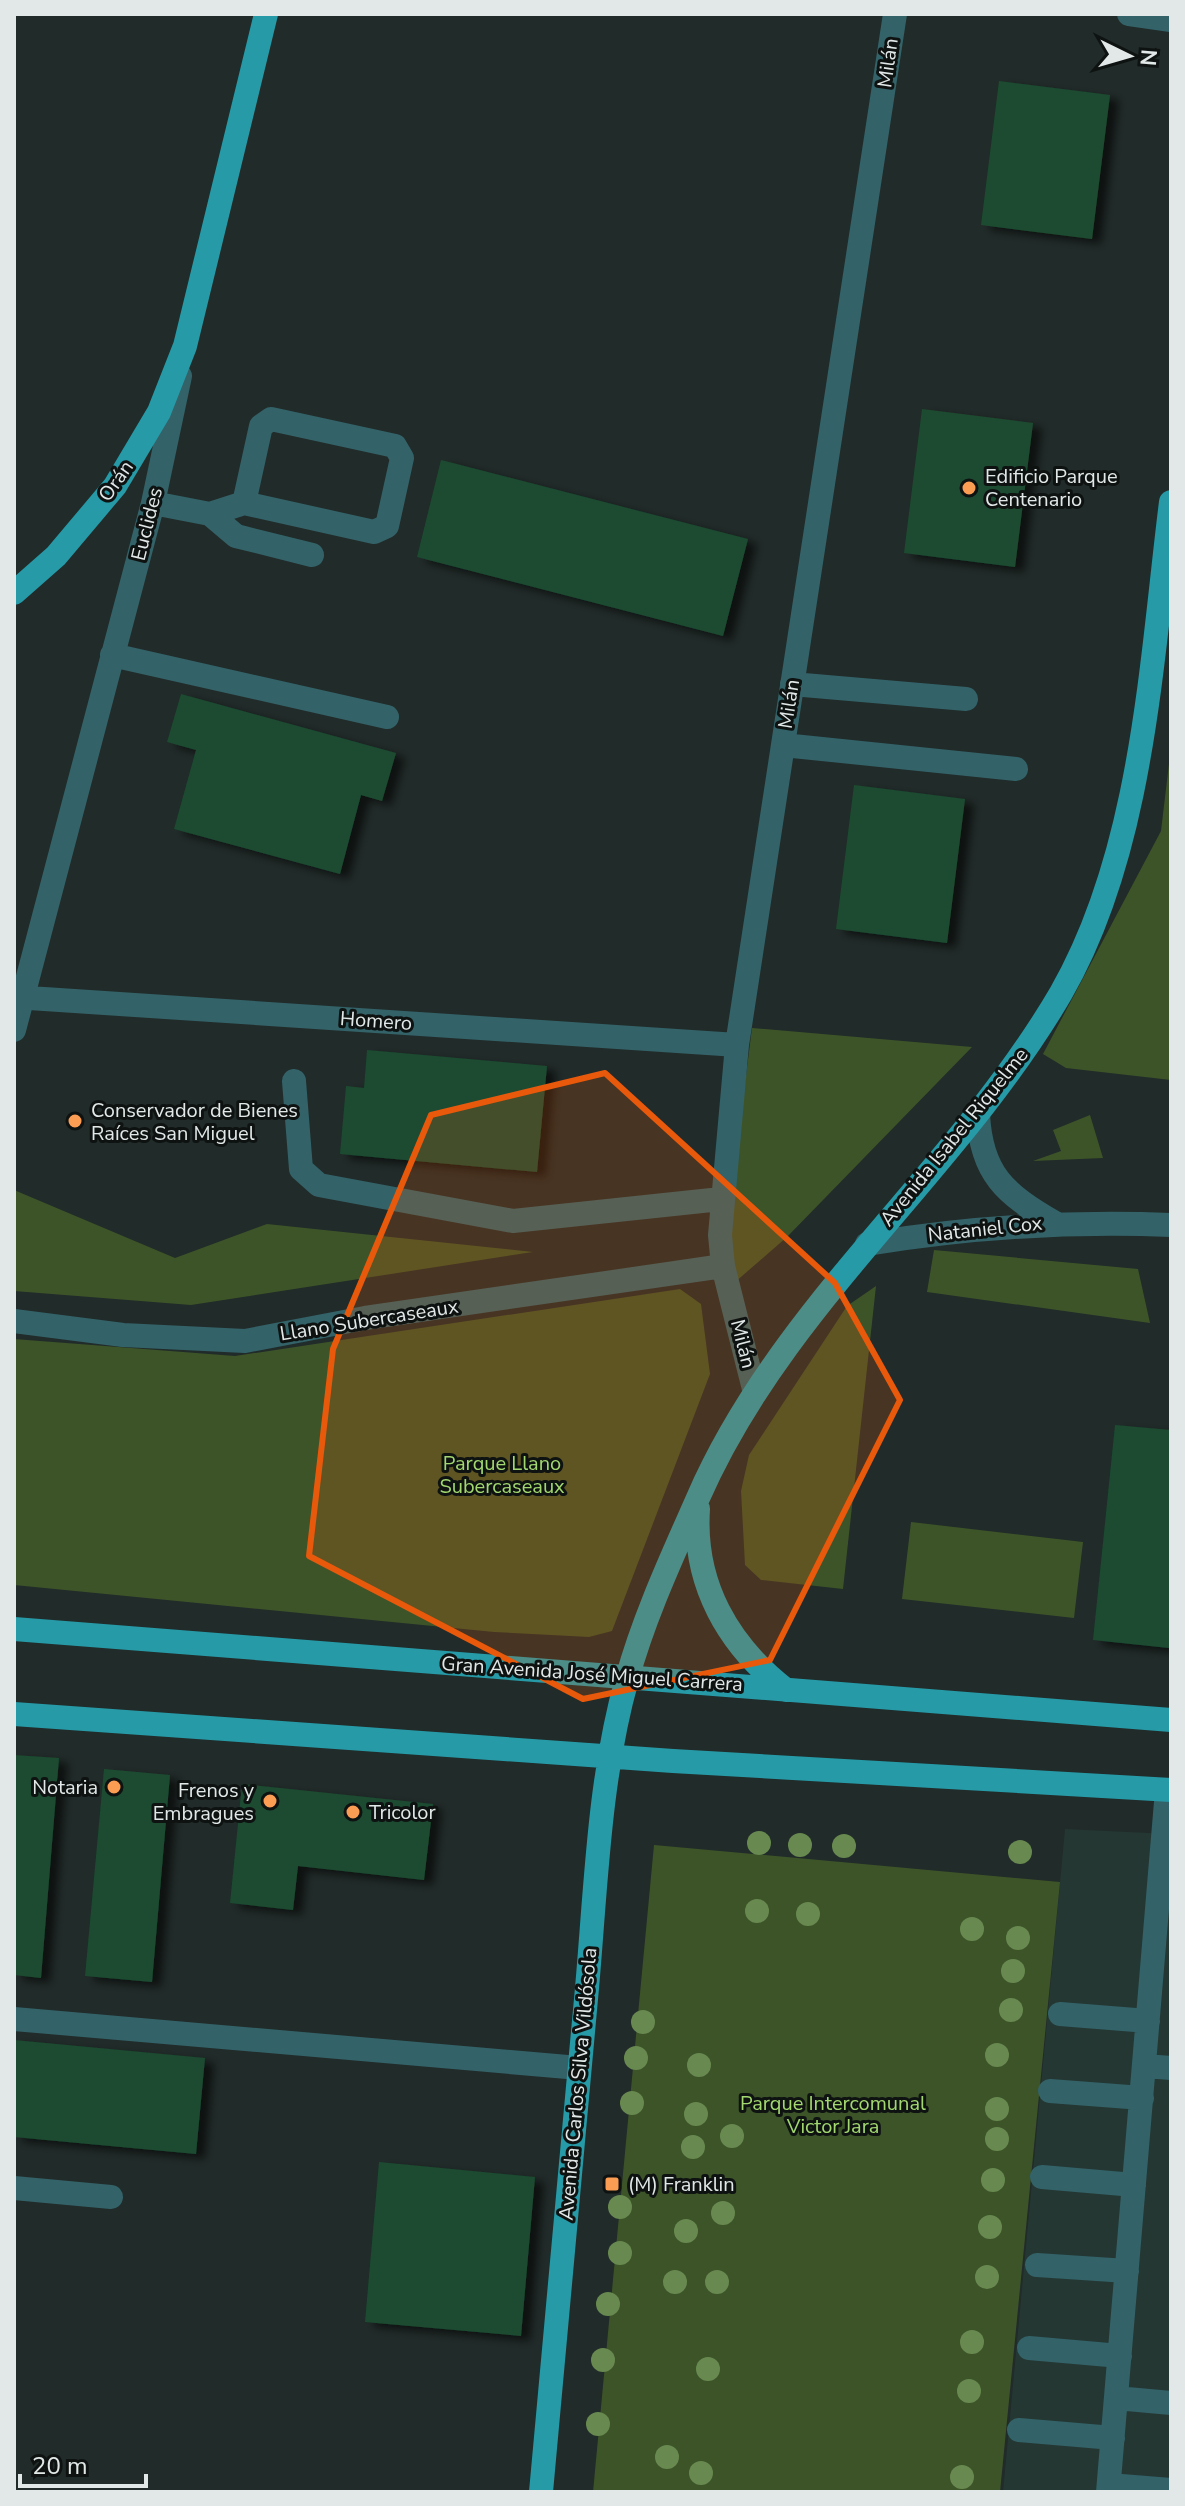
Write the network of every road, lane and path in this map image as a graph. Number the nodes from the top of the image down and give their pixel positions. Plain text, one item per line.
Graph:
1 (266, 14) edge
2 (895, 14) edge
3 (1129, 14) edge
4 (1171, 20) edge
5 (185, 346) junction
6 (1171, 502) edge
7 (153, 503) junction
8 (244, 503) junction
9 (210, 514) junction
10 (312, 555) dead end
11 (14, 593) edge
12 (112, 655) junction
13 (792, 684) junction
14 (966, 699) dead end
15 (387, 717) dead end
16 (783, 745) junction
17 (1016, 769) dead end
18 (18, 997) edge
19 (14, 1030) edge
20 (737, 1045) junction
21 (294, 1081) dead end
22 (978, 1114) junction
23 (721, 1199) junction
24 (1055, 1223) junction
25 (1171, 1225) edge
26 (867, 1244) junction
27 (723, 1266) junction
28 (14, 1321) edge
29 (755, 1393) junction
30 (699, 1495) junction
31 (14, 1629) edge
32 (627, 1677) junction
33 (786, 1690) junction
34 (14, 1714) edge
35 (1171, 1720) edge
36 (611, 1756) junction
37 (1169, 1790) edge
38 (1161, 1981) edge
39 (1060, 2014) dead end
40 (14, 2019) edge
41 (1148, 2021) junction
42 (1145, 2066) junction
43 (579, 2068) junction
44 (1171, 2068) edge
45 (1050, 2091) dead end
46 (1142, 2098) junction
47 (1042, 2177) dead end
48 (1134, 2185) junction
49 (14, 2188) edge
50 (111, 2197) dead end
51 (1037, 2265) dead end
52 (1127, 2271) junction
53 (1029, 2348) dead end
54 (1120, 2356) junction
55 (1116, 2398) junction
56 (1171, 2403) edge
57 (1019, 2430) dead end
58 (1113, 2438) junction
59 (1108, 2489) edge
60 (1171, 2490) edge
61 (541, 2492) edge

1 - 5 main road, Euclides
2 - 13 street, Milán
3 - 4 street
5 - 7 street, Euclides
5 - 11 main road, Orán
6 - 22 main road, Avenida Isabel Riquelme
7 - 9 street
7 - 12 street, Euclides
8 - 8 street
8 - 9 street
9 - 10 street
12 - 15 street
12 - 18 street, Euclides
13 - 14 street
13 - 16 street, Milán
16 - 17 street
16 - 20 street, Milán
18 - 19 street, Euclides
18 - 20 street, Homero
20 - 23 street, Milán
21 - 23 street
22 - 24 street, Nataniel Cox
22 - 26 main road, Avenida Isabel Riquelme
23 - 27 street, Milán
24 - 25 street, Nataniel Cox
24 - 26 street, Nataniel Cox
26 - 29 main road, Avenida Isabel Riquelme
27 - 28 street, Llano Subercaseaux
27 - 29 street, Milán
29 - 30 main road, Avenida Isabel Riquelme
30 - 32 main road, Avenida Isabel Riquelme
30 - 33 main road
31 - 32 main road, Gran Avenida José Miguel Carrera
32 - 33 main road, Gran Avenida José Miguel Carrera
32 - 36 main road, Avenida Carlos Silva Vildósola
33 - 35 main road, Gran Avenida José Miguel Carrera
34 - 36 main road
36 - 37 main road
36 - 43 main road, Avenida Carlos Silva Vildósola
37 - 38 street
38 - 41 street
39 - 41 street
40 - 43 street
41 - 42 street
42 - 44 street
42 - 46 street
43 - 61 main road, Avenida Carlos Silva Vildósola
45 - 46 street
46 - 48 street
47 - 48 street
48 - 52 street
49 - 50 street
51 - 52 street
52 - 54 street
53 - 54 street
54 - 55 street
55 - 56 street
55 - 58 street
57 - 58 street
58 - 59 street
59 - 60 street

